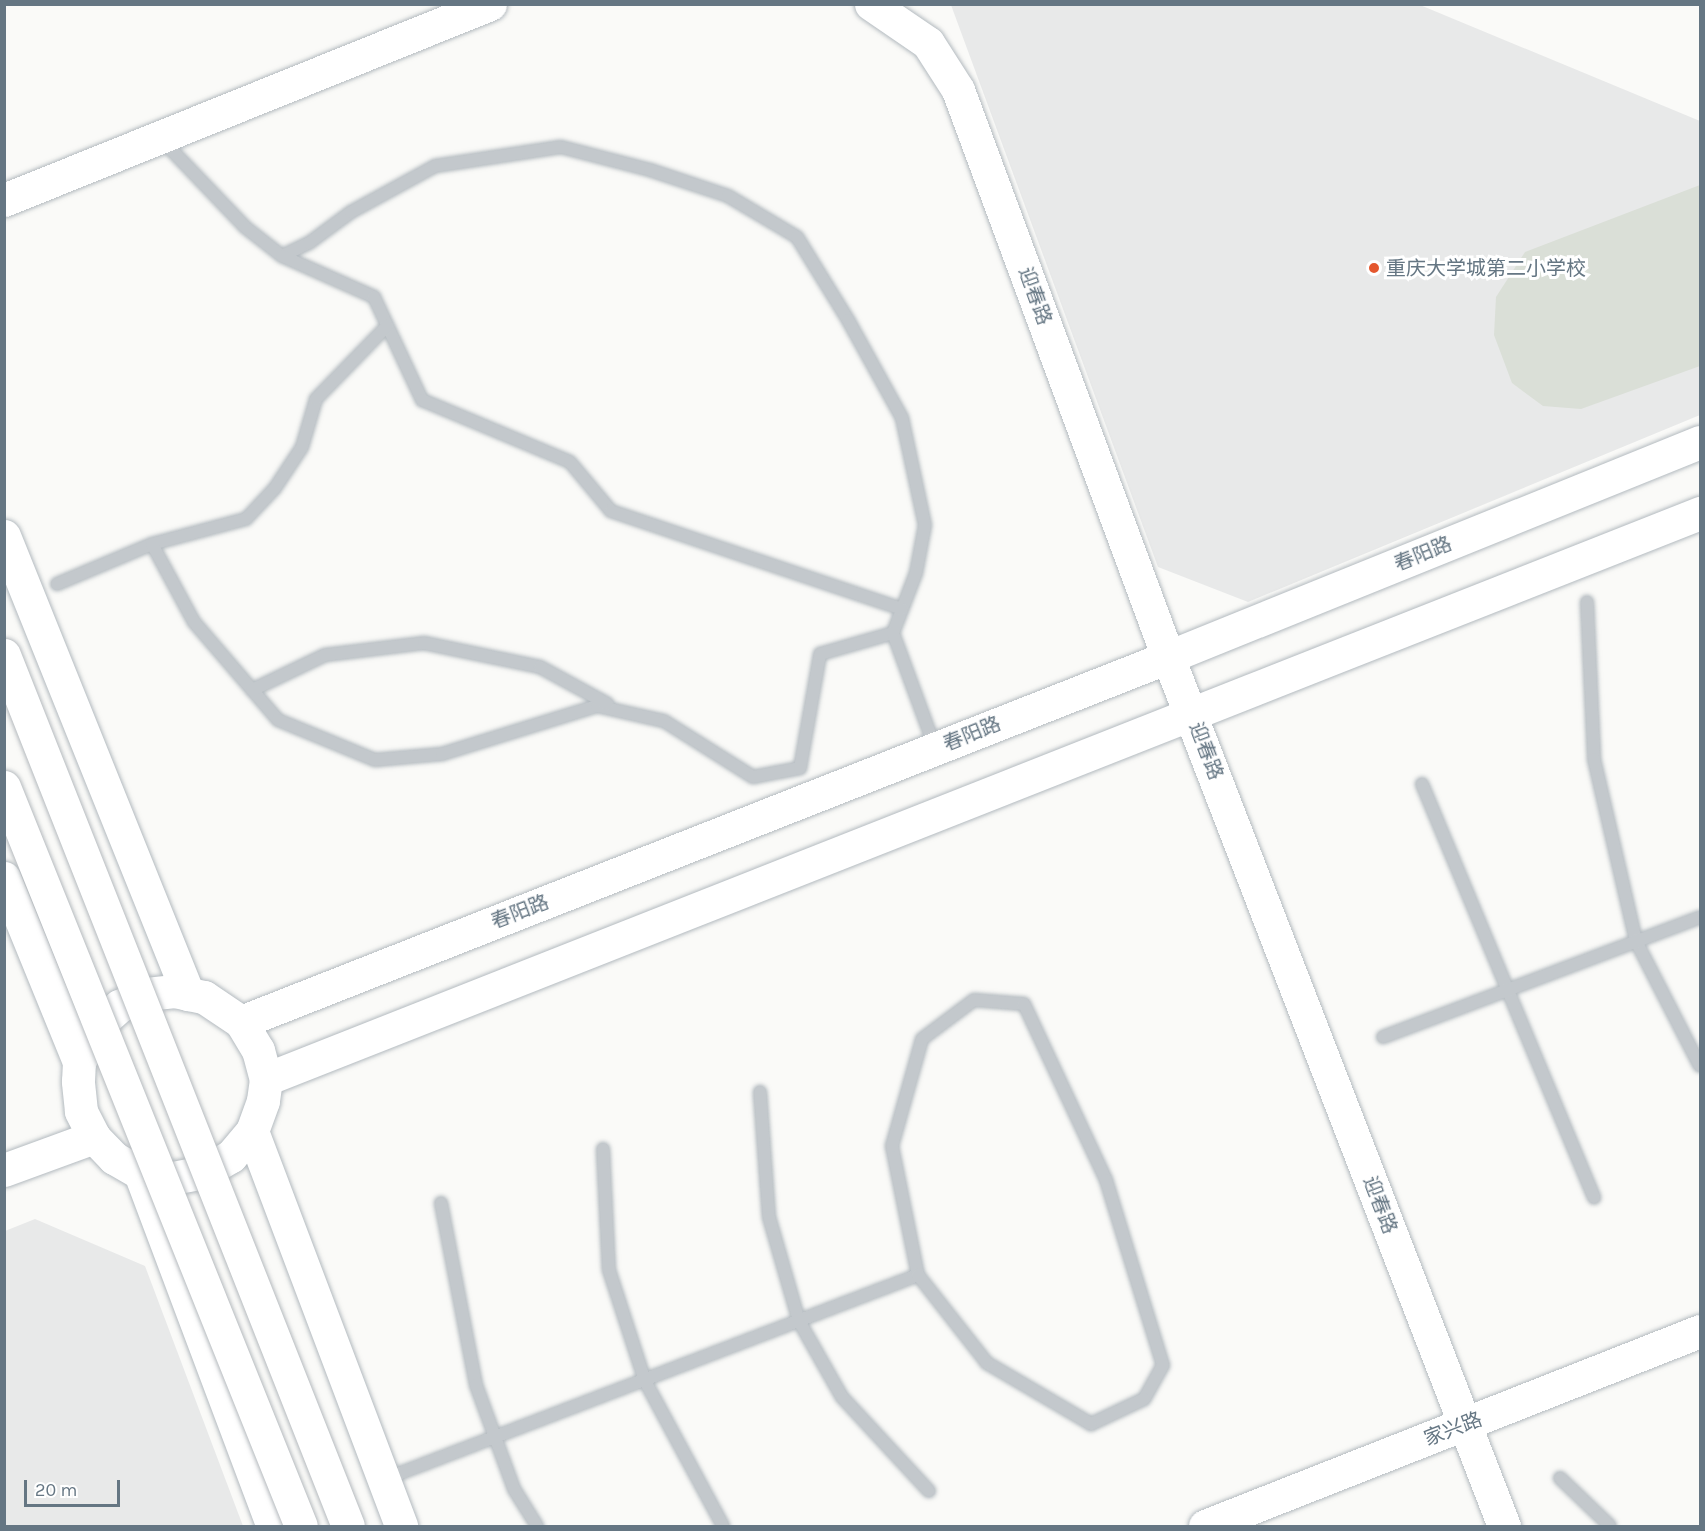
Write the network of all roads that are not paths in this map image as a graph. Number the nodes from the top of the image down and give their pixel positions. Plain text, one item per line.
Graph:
1 (490, 4) edge
2 (871, 4) edge
3 (160, 138) junction
4 (4, 200) edge
5 (282, 256) junction
6 (387, 326) junction
7 (1701, 442) edge
8 (1701, 513) edge
9 (4, 536) edge
10 (153, 544) junction
11 (57, 584) dead end
12 (1587, 602) dead end
13 (902, 609) junction
14 (893, 633) junction
15 (4, 655) edge
16 (1168, 657) junction
17 (252, 690) junction
18 (621, 712) junction
19 (1192, 715) junction
20 (935, 749) junction
21 (1422, 784) dead end
22 (4, 787) edge
23 (4, 878) edge
24 (1701, 917) edge
25 (1636, 942) junction
26 (1507, 990) junction
27 (188, 994) junction
28 (241, 1022) junction
29 (1383, 1036) dead end
30 (78, 1062) junction
31 (1701, 1066) edge
32 (266, 1079) junction
33 (760, 1092) dead end
34 (252, 1131) junction
35 (94, 1137) junction
36 (603, 1149) dead end
37 (4, 1170) edge
38 (140, 1173) junction
39 (1594, 1198) dead end
40 (441, 1203) dead end
41 (918, 1275) junction
42 (799, 1321) junction
43 (1701, 1331) edge
44 (645, 1381) junction
45 (1464, 1425) junction
46 (495, 1439) junction
47 (1560, 1478) dead end
48 (383, 1480) junction
49 (929, 1491) dead end
50 (273, 1527) edge
51 (301, 1527) edge
52 (348, 1527) edge
53 (401, 1527) edge
54 (537, 1527) edge
55 (723, 1527) edge
56 (1205, 1527) edge
57 (1504, 1527) edge
58 (1610, 1527) edge

1 - 3 main road
2 - 16 main road, 迎春路
3 - 4 main road
3 - 5 lane
5 - 6 lane
5 - 13 lane
6 - 10 lane
6 - 13 lane
7 - 16 main road, 春阳路
8 - 19 main road
9 - 27 main road
10 - 11 lane
10 - 17 lane
12 - 25 lane
13 - 14 lane
14 - 18 lane
14 - 20 lane
15 - 52 main road, bridge
16 - 19 main road, 迎春路
16 - 20 main road, 春阳路
17 - 18 lane
17 - 18 lane
19 - 32 main road
19 - 45 main road, 迎春路
20 - 28 main road, 春阳路
21 - 26 lane
22 - 51 main road, bridge
23 - 30 main road
24 - 25 lane
25 - 26 lane
25 - 31 lane
26 - 29 lane
26 - 39 lane
27 - 28 main road
27 - 30 main road
28 - 32 main road
30 - 35 main road
32 - 34 main road
33 - 42 lane
34 - 38 main road
34 - 48 main road
35 - 37 main road
35 - 38 main road
36 - 44 lane
38 - 50 main road
40 - 46 lane
41 - 41 lane
41 - 42 lane
42 - 44 lane
42 - 49 lane
43 - 45 main road, 家兴路
44 - 46 lane
44 - 55 lane
45 - 56 main road, 家兴路
45 - 57 main road, 迎春路
46 - 48 lane
46 - 54 lane
47 - 58 lane
48 - 53 main road

